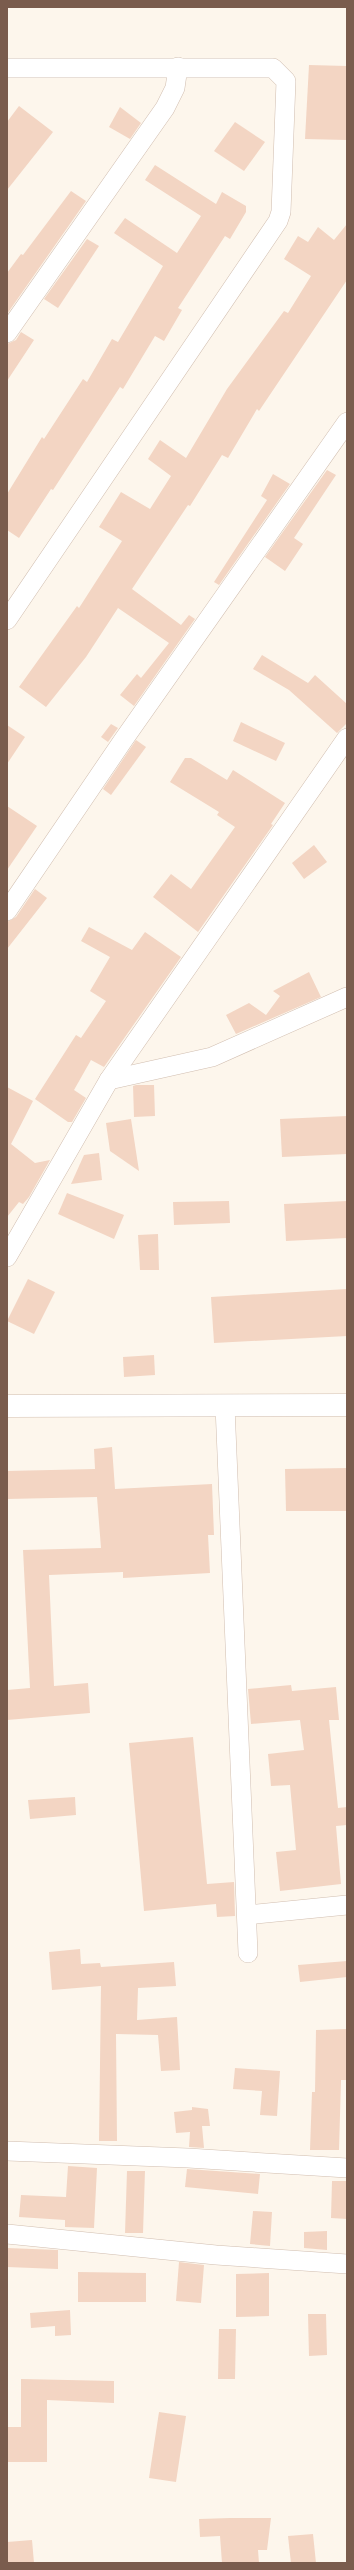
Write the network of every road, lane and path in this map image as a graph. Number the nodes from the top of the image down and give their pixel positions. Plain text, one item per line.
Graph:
1 (178, 67) junction
2 (7, 68) edge
3 (7, 333) edge
4 (347, 422) edge
5 (7, 620) edge
6 (347, 738) edge
7 (9, 905) edge
8 (347, 997) edge
9 (110, 1080) junction
10 (7, 1257) edge
11 (347, 1405) edge
12 (7, 1406) edge
13 (225, 1406) junction
14 (347, 1905) edge
15 (247, 1915) junction
16 (248, 1953) dead end
17 (7, 2151) edge
18 (347, 2168) edge
19 (7, 2234) edge
20 (347, 2264) edge

1 - 2 street
1 - 3 street
1 - 5 street
4 - 7 street
6 - 9 street
8 - 9 street
9 - 10 street
11 - 13 street
12 - 13 street
13 - 15 street
14 - 15 street
15 - 16 street
17 - 18 street
19 - 20 street

